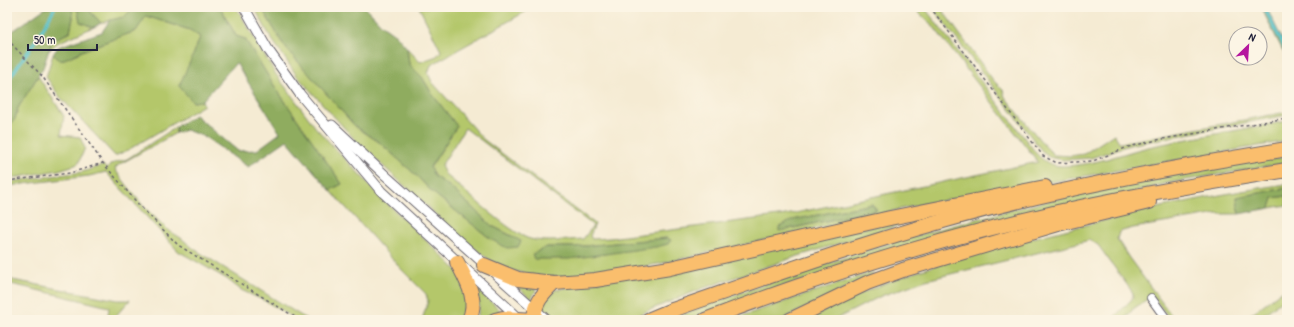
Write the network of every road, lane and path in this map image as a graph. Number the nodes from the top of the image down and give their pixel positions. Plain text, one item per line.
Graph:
1 (244, 7) edge
2 (930, 7) edge
3 (7, 39) edge
4 (299, 93) junction
5 (1287, 118) edge
6 (1287, 150) edge
7 (103, 162) junction
8 (1287, 170) edge
9 (1227, 180) junction
10 (7, 181) edge
11 (1093, 184) junction
12 (457, 262) junction
13 (484, 265) junction
14 (554, 283) junction
15 (1151, 298) dead end
16 (534, 310) junction
17 (520, 319) edge
18 (300, 320) edge
19 (469, 320) edge
20 (495, 320) edge
21 (546, 320) edge
22 (648, 320) edge
23 (705, 320) edge
24 (790, 320) edge
25 (1168, 320) edge

1 - 4 street
2 - 5 path
3 - 7 path
4 - 12 street
4 - 13 street
6 - 11 highway
7 - 10 path
7 - 18 path
8 - 9 highway
9 - 23 highway
9 - 24 highway
11 - 14 highway
11 - 22 highway
12 - 17 street
12 - 19 highway
13 - 14 highway
13 - 16 street
14 - 16 highway
15 - 25 street
16 - 17 highway
16 - 21 street
17 - 20 highway

